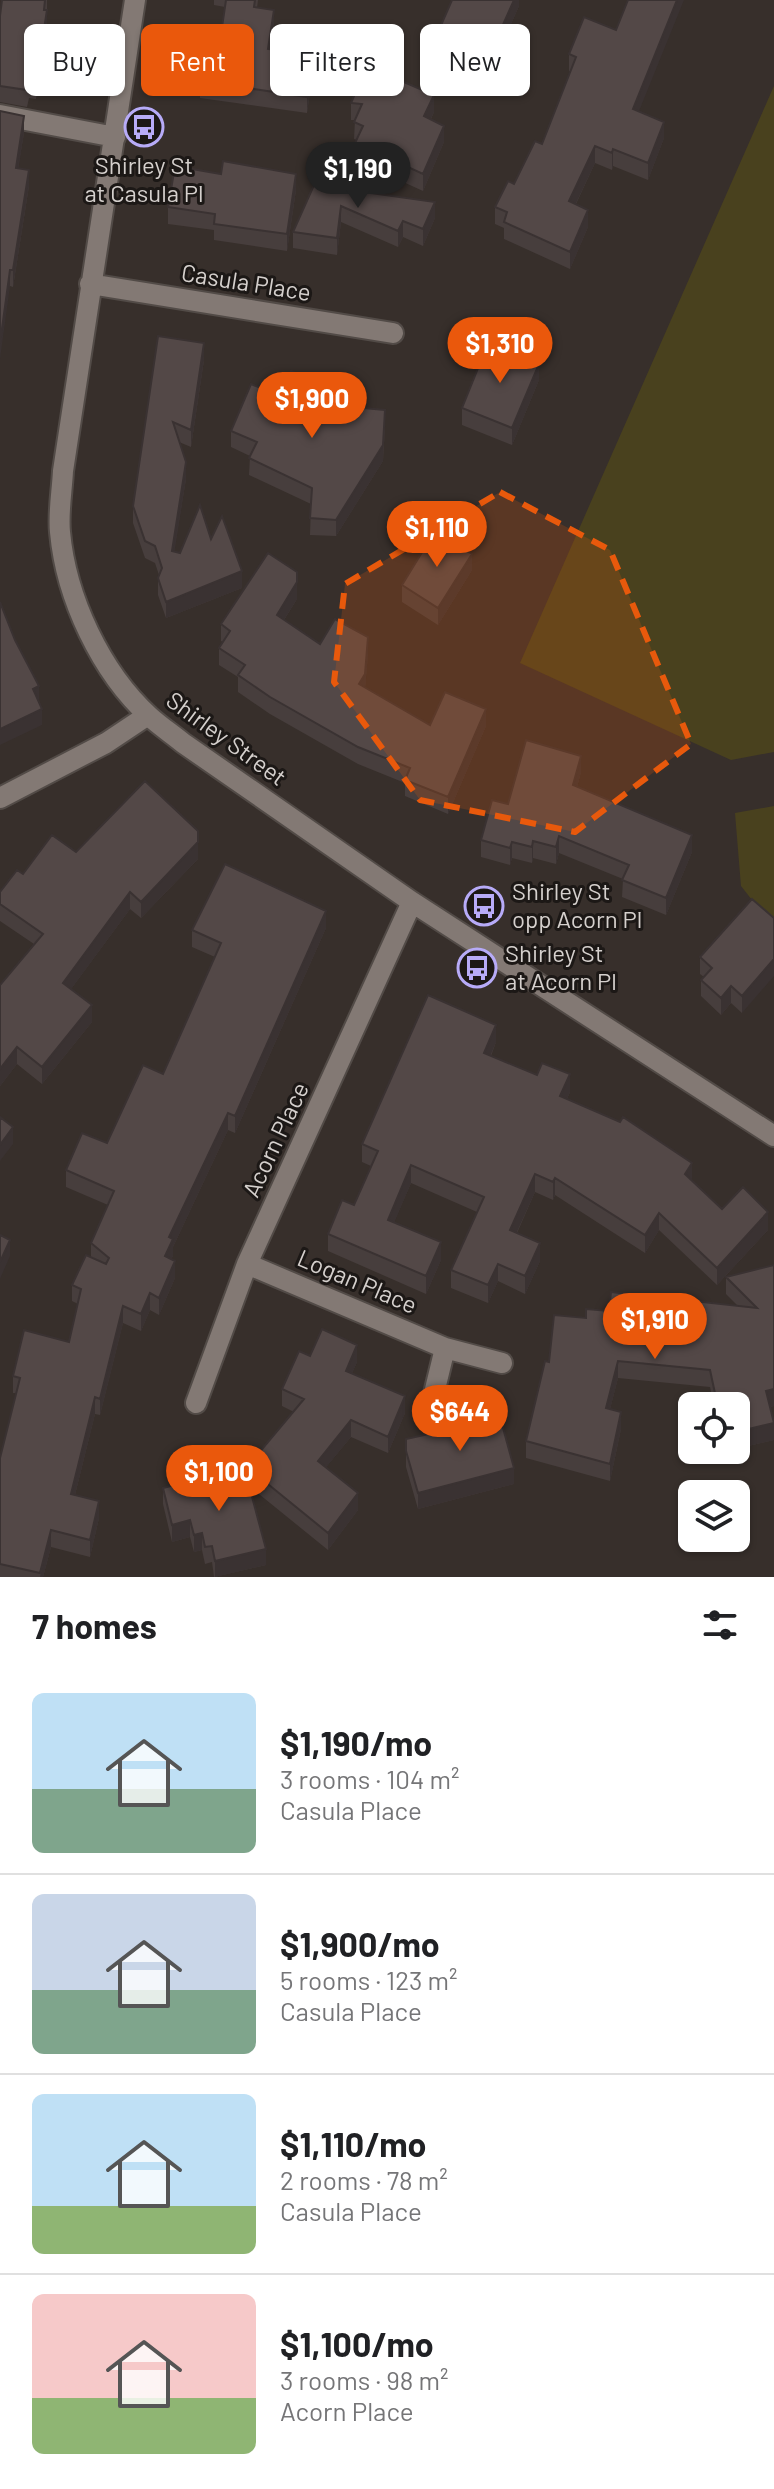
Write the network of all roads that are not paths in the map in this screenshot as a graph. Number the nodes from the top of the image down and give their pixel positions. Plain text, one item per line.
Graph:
1 (135, 0) edge
2 (0, 115) edge
3 (115, 137) junction
4 (90, 284) junction
5 (393, 333) dead end
6 (148, 715) junction
7 (0, 798) edge
8 (412, 902) junction
9 (774, 1136) edge
10 (247, 1264) junction
11 (445, 1348) junction
12 (502, 1363) dead end
13 (196, 1403) dead end
14 (430, 1410) dead end

1 - 3 street, Shirley Street
2 - 3 street
3 - 4 street, Shirley Street
4 - 5 street, Casula Place
4 - 6 street, Shirley Street
6 - 7 street
6 - 8 street, Shirley Street
8 - 9 street, Shirley Street
8 - 10 street, Acorn Place
10 - 11 street, Logan Place
10 - 13 street, Acorn Place
11 - 12 street, Logan Place
11 - 14 street

